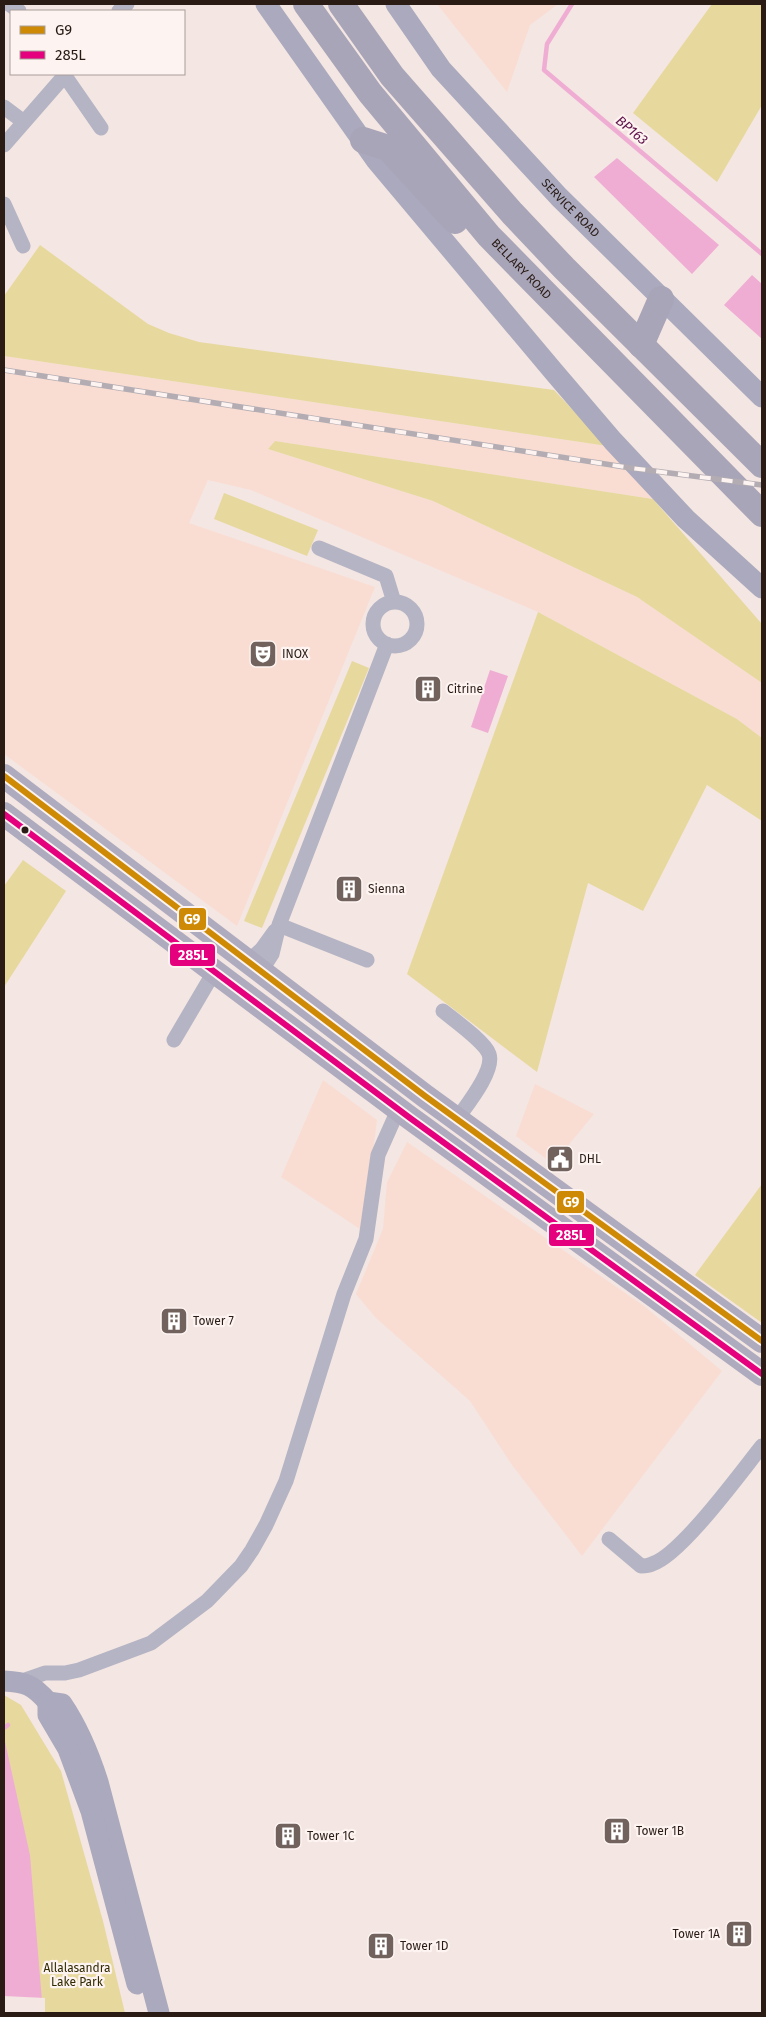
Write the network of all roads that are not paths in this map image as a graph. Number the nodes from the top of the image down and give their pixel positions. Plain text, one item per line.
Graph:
1 (266, 4) edge
2 (306, 4) edge
3 (341, 4) edge
4 (396, 4) edge
5 (65, 75) edge
6 (4, 106) edge
7 (24, 122) junction
8 (101, 128) dead end
9 (363, 140) junction
10 (4, 145) edge
11 (4, 204) edge
12 (490, 236) junction
13 (23, 246) dead end
14 (661, 299) junction
15 (640, 345) junction
16 (762, 397) edge
17 (762, 465) edge
18 (762, 514) edge
19 (319, 548) dead end
20 (762, 588) edge
21 (394, 602) junction
22 (387, 644) junction
23 (4, 776) edge
24 (4, 814) edge
25 (279, 925) junction
26 (366, 960) dead end
27 (254, 967) junction
28 (214, 972) junction
29 (443, 1011) dead end
30 (174, 1040) dead end
31 (398, 1110) junction
32 (457, 1119) junction
33 (762, 1341) edge
34 (762, 1374) edge
35 (762, 1446) edge
36 (609, 1539) dead end
37 (13, 1681) edge
38 (48, 1702) junction
39 (145, 2013) edge
40 (159, 2013) edge

1 - 9 main road
2 - 12 highway, BELLARY ROAD
3 - 15 highway
4 - 14 main road, SERVICE ROAD
5 - 7 street
5 - 8 street
6 - 7 street
7 - 10 street
9 - 12 highway
9 - 20 main road
11 - 13 street
12 - 18 highway, BELLARY ROAD
14 - 15 highway
14 - 16 main road, SERVICE ROAD
15 - 17 highway
19 - 21 street
21 - 22 street
21 - 22 street
22 - 25 street
23 - 27 main road
24 - 28 main road
25 - 26 street
25 - 27 street
27 - 32 main road
28 - 30 street
28 - 31 main road
29 - 32 street
31 - 34 main road
31 - 37 street
32 - 33 main road
35 - 36 street
37 - 38 main road
38 - 39 main road
38 - 40 main road

